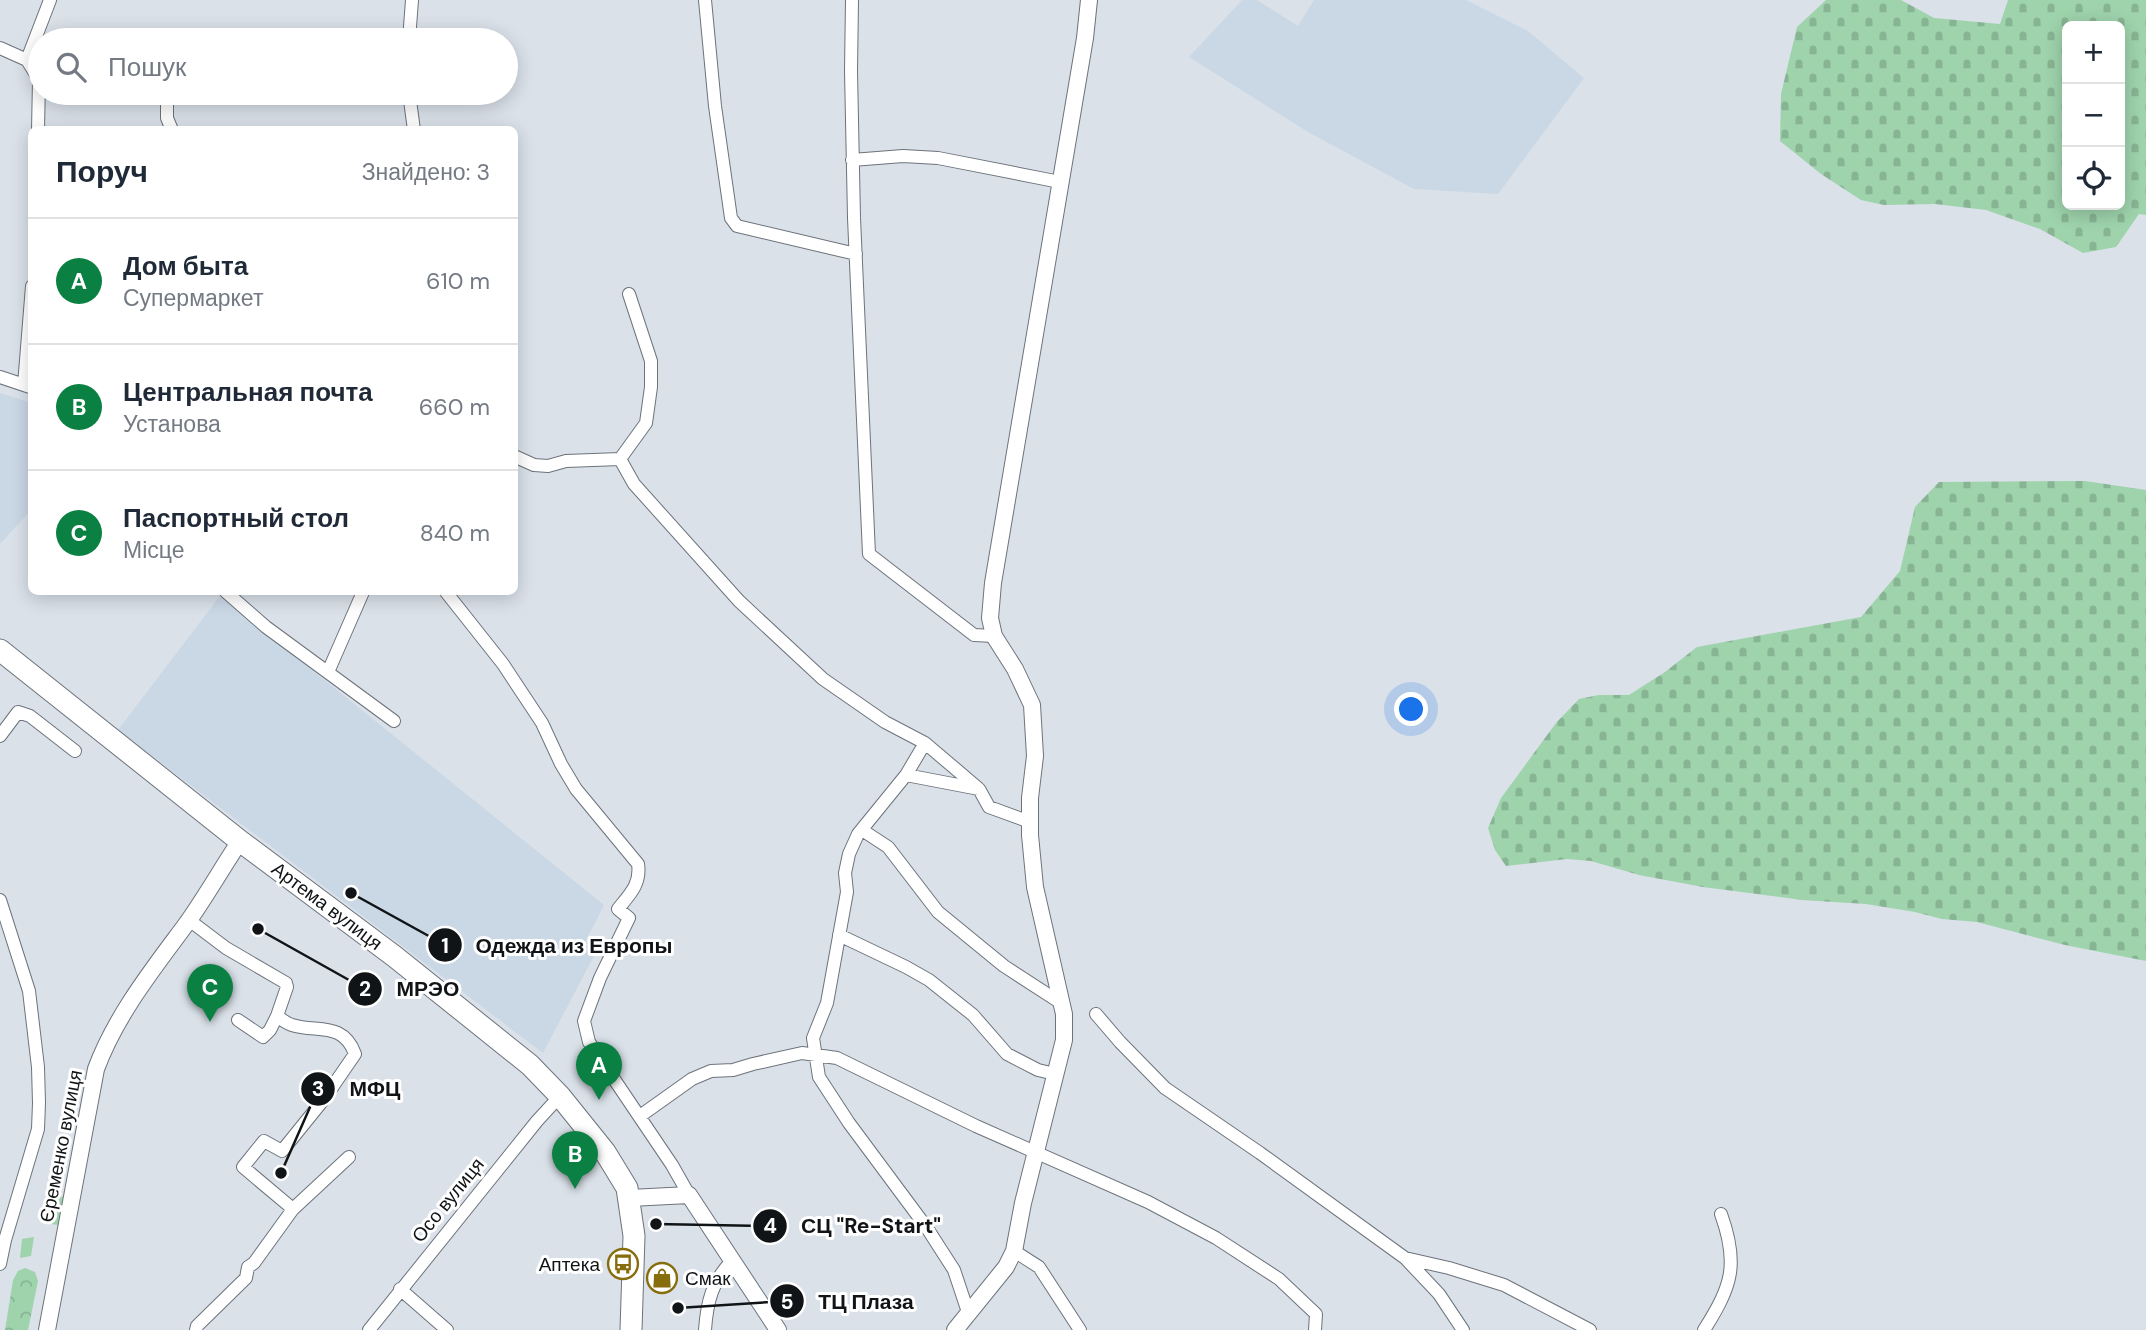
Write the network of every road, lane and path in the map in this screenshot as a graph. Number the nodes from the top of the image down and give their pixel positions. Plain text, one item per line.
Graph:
1 (50, 0) edge
2 (412, 0) edge
3 (705, 0) edge
4 (852, 0) edge
5 (1089, 0) edge
6 (39, 28) edge
7 (410, 28) edge
8 (0, 48) edge
9 (27, 60) edge
10 (39, 105) edge
11 (167, 105) edge
12 (411, 105) edge
13 (38, 126) edge
14 (170, 126) edge
15 (413, 126) edge
16 (852, 160) junction
17 (1060, 182) junction
18 (856, 254) junction
19 (629, 294) dead end
20 (0, 377) edge
21 (28, 386) edge
22 (518, 458) edge
23 (620, 459) junction
24 (229, 595) edge
25 (362, 595) edge
26 (448, 595) edge
27 (994, 636) junction
28 (0, 650) edge
29 (328, 672) junction
30 (394, 721) dead end
31 (0, 736) edge
32 (925, 743) junction
33 (75, 751) dead end
34 (906, 775) junction
35 (979, 789) junction
36 (1030, 822) junction
37 (862, 830) junction
38 (240, 841) junction
39 (0, 900) edge
40 (189, 920) junction
41 (839, 935) junction
42 (1061, 1003) junction
43 (1097, 1014) dead end
44 (277, 1016) junction
45 (238, 1020) dead end
46 (816, 1054) junction
47 (1055, 1074) junction
48 (560, 1096) junction
49 (640, 1116) junction
50 (1035, 1153) junction
51 (349, 1157) dead end
52 (629, 1193) junction
53 (689, 1195) junction
54 (293, 1209) junction
55 (1721, 1214) dead end
56 (1014, 1251) junction
57 (1405, 1258) junction
58 (732, 1261) junction
59 (0, 1264) edge
60 (400, 1289) junction
61 (968, 1311) junction
62 (47, 1330) edge
63 (196, 1330) edge
64 (369, 1330) edge
65 (447, 1330) edge
66 (631, 1330) edge
67 (705, 1330) edge
68 (778, 1330) edge
69 (954, 1330) edge
70 (1080, 1330) edge
71 (1315, 1330) edge
72 (1463, 1330) edge
73 (1590, 1330) edge
74 (1704, 1330) edge

1 - 6 street
2 - 7 street
3 - 18 street
4 - 16 street
5 - 17 street
8 - 9 street
10 - 13 street
11 - 14 street
12 - 15 street
16 - 17 street
16 - 18 street
17 - 27 street
18 - 27 street
19 - 23 street
20 - 21 street
22 - 23 street
23 - 32 street
24 - 29 street
25 - 29 street
26 - 49 street
27 - 36 street
28 - 38 highway, Артема вулиця
29 - 30 street
31 - 33 street
32 - 34 street
32 - 35 street
34 - 35 street
34 - 37 street
35 - 36 street
36 - 42 street
37 - 41 street
37 - 42 street
38 - 40 street, Єременко вулиця
38 - 48 highway, Артема вулиця
39 - 59 street
40 - 44 street
40 - 62 street, Єременко вулиця
41 - 46 street
41 - 47 street
42 - 47 street
43 - 57 street
44 - 45 street
44 - 54 street
46 - 49 street
46 - 50 street
46 - 61 street
47 - 50 street
48 - 52 highway, Артема вулиця
48 - 60 street, Осо вулиця
49 - 53 street
50 - 56 street
50 - 71 street
51 - 54 street
52 - 53 street
52 - 66 highway
53 - 58 street
54 - 63 street
55 - 74 street
56 - 61 street
56 - 70 street
57 - 72 street
57 - 73 street
58 - 67 street
58 - 68 street
60 - 64 street, Осо вулиця
60 - 65 street
61 - 69 street

